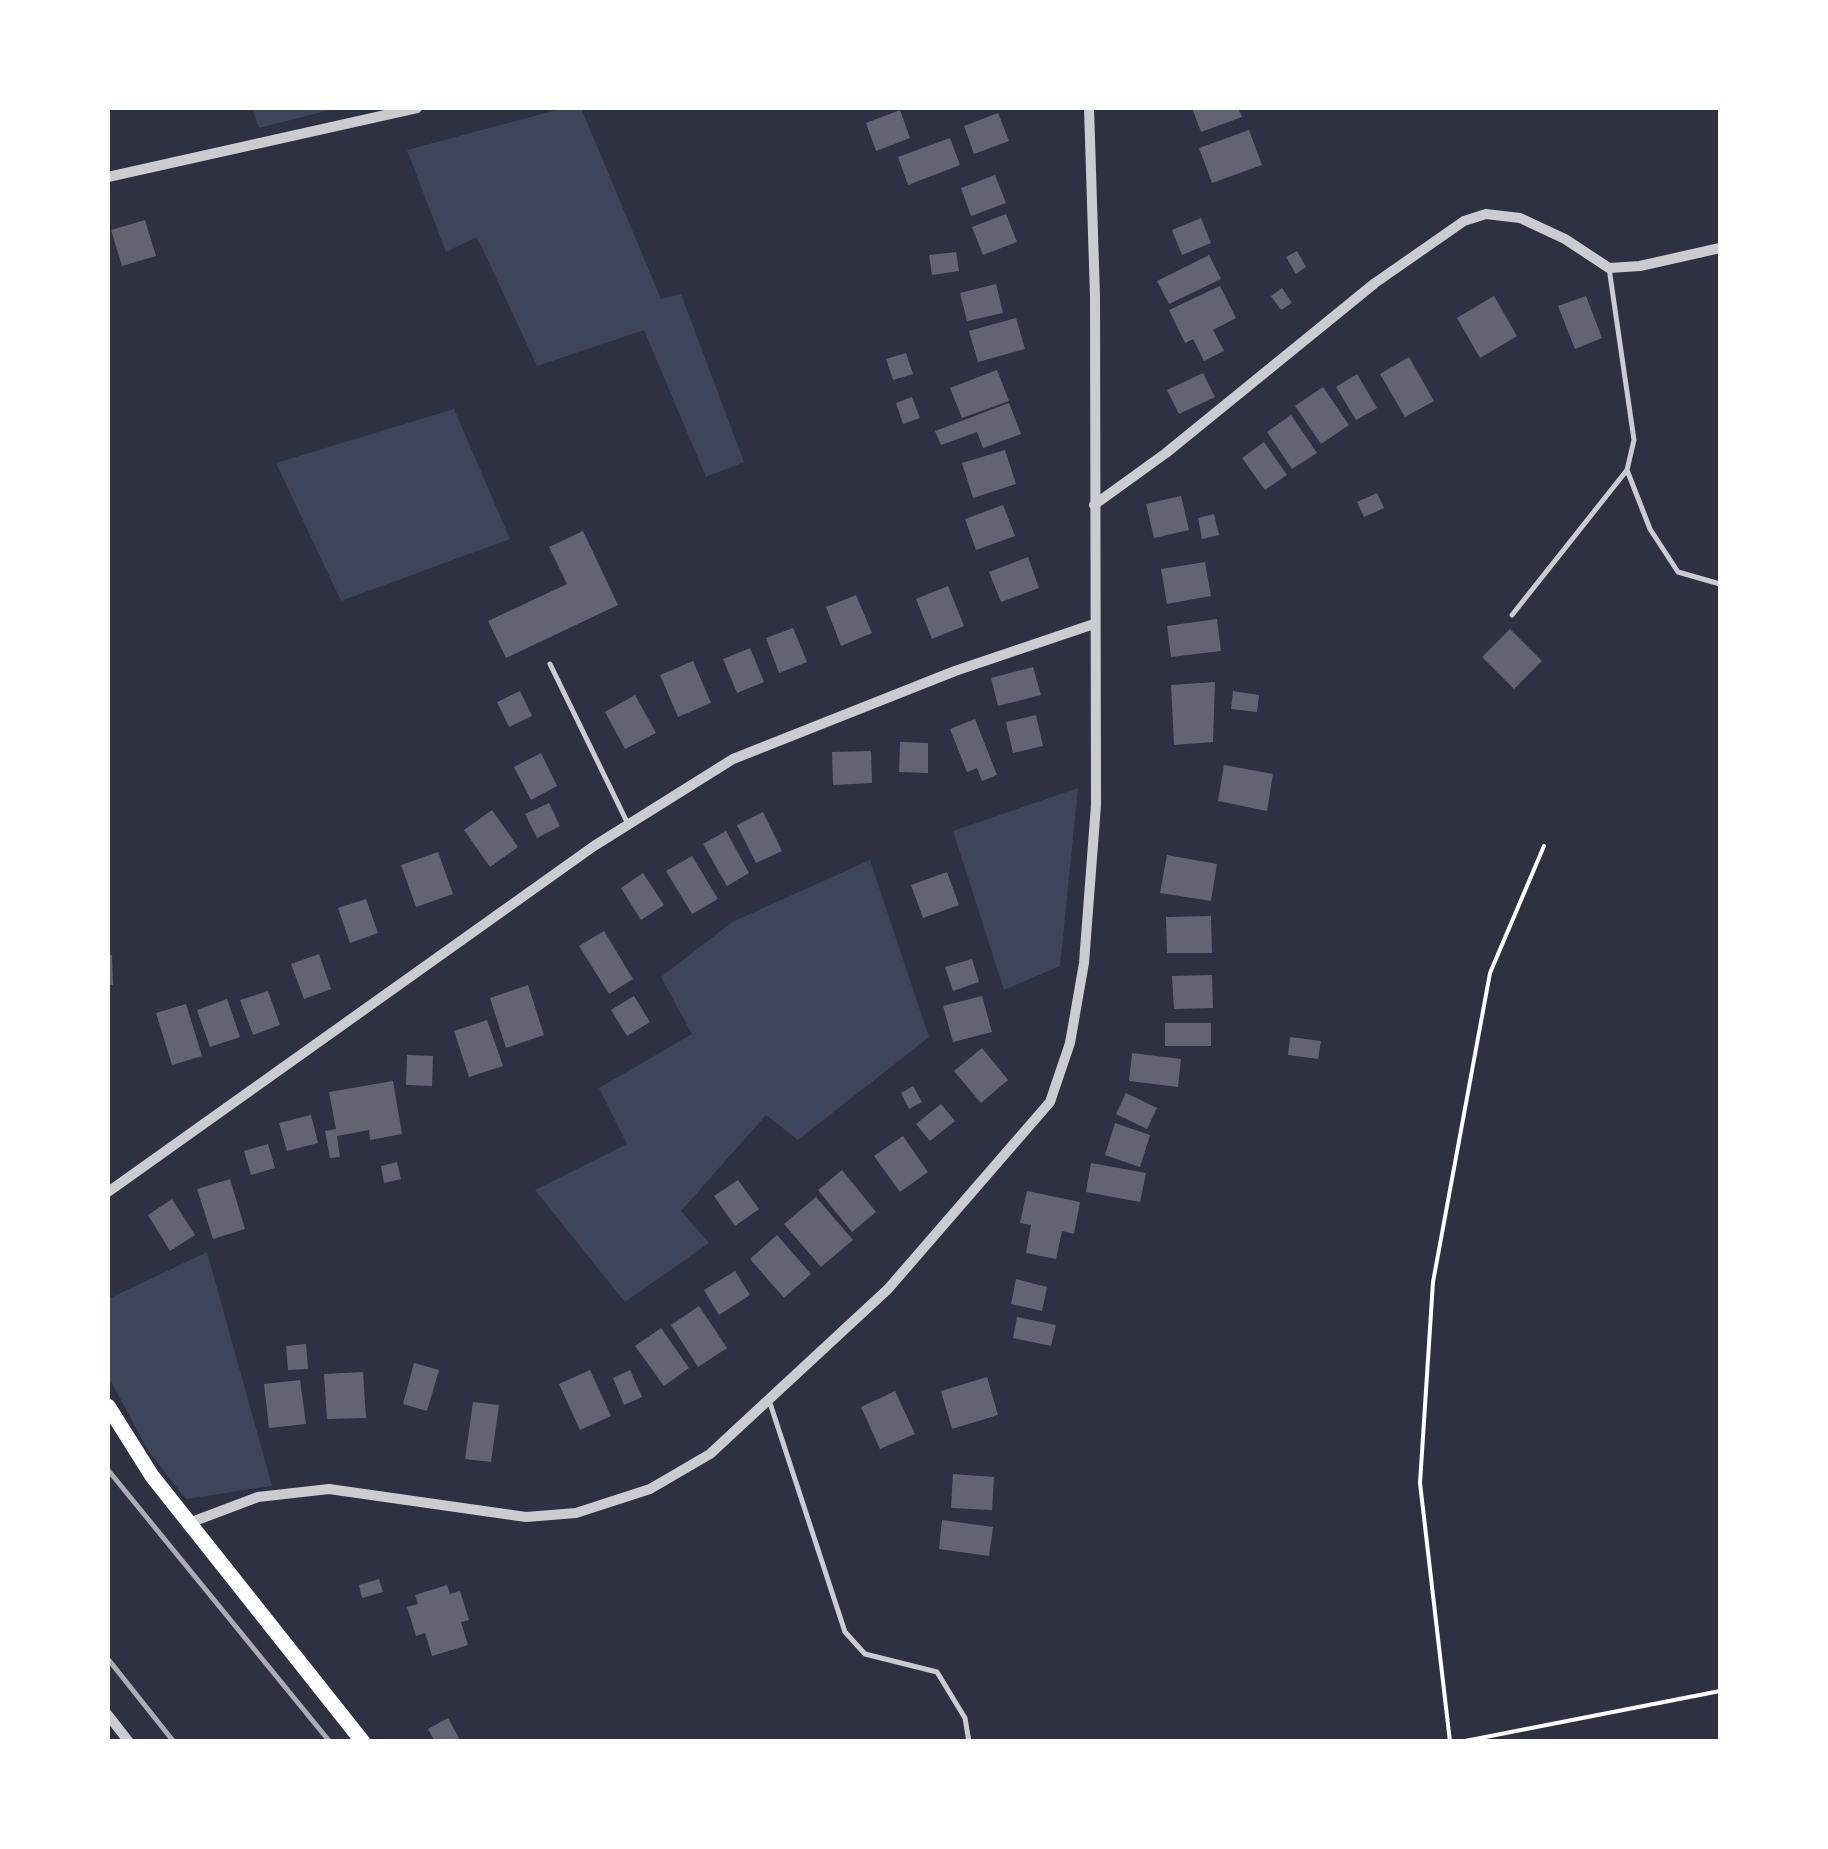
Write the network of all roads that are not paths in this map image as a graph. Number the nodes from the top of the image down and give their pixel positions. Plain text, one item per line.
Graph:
1 (416, 108) edge
2 (1089, 108) edge
3 (108, 177) edge
4 (1720, 248) edge
5 (1608, 268) junction
6 (1627, 470) junction
7 (1094, 505) junction
8 (1720, 584) edge
9 (1512, 616) dead end
10 (1094, 624) junction
11 (550, 664) dead end
12 (628, 824) junction
13 (108, 1192) edge
14 (769, 1400) junction
15 (108, 1406) edge
16 (189, 1523) junction
17 (108, 1715) edge
18 (129, 1742) edge
19 (363, 1742) edge
20 (969, 1742) edge

1 - 3 street
2 - 7 street
4 - 5 street
5 - 6 lane
5 - 7 street
6 - 8 lane
6 - 9 lane
7 - 10 street
10 - 12 street
10 - 14 street
11 - 12 lane
12 - 13 street
14 - 16 street
14 - 20 lane
15 - 16 main road
16 - 19 main road
17 - 18 street

